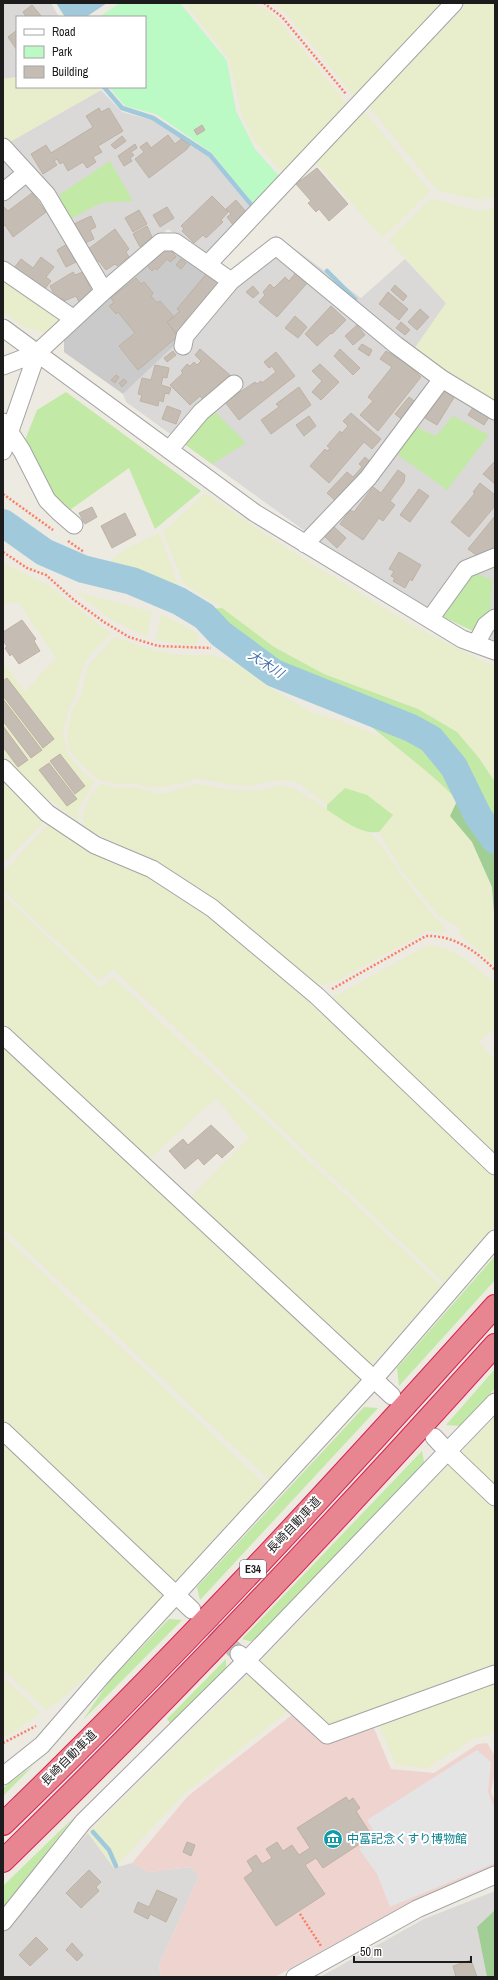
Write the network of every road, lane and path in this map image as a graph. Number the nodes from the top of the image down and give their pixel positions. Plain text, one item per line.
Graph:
1 (264, 3) edge
2 (454, 3) edge
3 (357, 107) junction
4 (3, 147) edge
5 (26, 173) junction
6 (3, 192) edge
7 (208, 264) junction
8 (3, 270) edge
9 (231, 281) junction
10 (104, 291) junction
11 (74, 319) junction
12 (3, 328) edge
13 (183, 346) dead end
14 (37, 353) junction
15 (3, 366) edge
16 (442, 379) junction
17 (234, 384) dead end
18 (495, 411) edge
19 (6, 428) edge
20 (169, 450) junction
21 (3, 451) edge
22 (3, 494) edge
23 (74, 524) dead end
24 (59, 534) dead end
25 (65, 539) dead end
26 (305, 544) junction
27 (3, 552) edge
28 (84, 552) dead end
29 (495, 557) edge
30 (495, 618) edge
31 (430, 619) junction
32 (476, 644) junction
33 (211, 648) dead end
34 (495, 651) edge
35 (3, 768) edge
36 (495, 970) edge
37 (317, 996) junction
38 (3, 1035) edge
39 (495, 1166) edge
40 (495, 1239) edge
41 (495, 1306) edge
42 (495, 1345) edge
43 (374, 1379) junction
44 (392, 1396) dead end
45 (495, 1402) edge
46 (3, 1431) edge
47 (434, 1437) dead end
48 (448, 1452) junction
49 (495, 1497) edge
50 (177, 1595) junction
51 (192, 1610) tunnel mouth
52 (243, 1657) junction
53 (495, 1674) edge
54 (3, 1776) edge
55 (3, 1824) edge
56 (3, 1861) edge
57 (495, 1875) edge
58 (300, 1914) dead end
59 (3, 1922) edge
60 (328, 1958) junction
61 (295, 1977) edge

1 - 3 path
2 - 3 street
3 - 7 street
4 - 5 street
5 - 6 street
5 - 10 street
7 - 9 street
7 - 10 street
8 - 11 street
9 - 13 street
9 - 16 street
10 - 11 street
11 - 14 street
12 - 14 street
14 - 15 street
14 - 19 street
14 - 20 street
16 - 18 street
16 - 26 street
17 - 20 street
19 - 21 street
19 - 23 street
20 - 26 street
22 - 24 path
25 - 28 path
26 - 31 street
27 - 33 path
29 - 31 street
30 - 32 street
31 - 32 street
32 - 34 street
35 - 37 street
36 - 37 path
37 - 39 street
38 - 43 street
40 - 43 street
41 - 55 highway, 長崎自動車道 / E34
42 - 56 highway, E34
43 - 44 street
43 - 50 street
45 - 48 street
46 - 50 street
47 - 48 street
48 - 49 street
48 - 52 street
50 - 51 street
50 - 54 street
52 - 53 street
52 - 59 street
57 - 60 street
58 - 60 path
60 - 61 street

